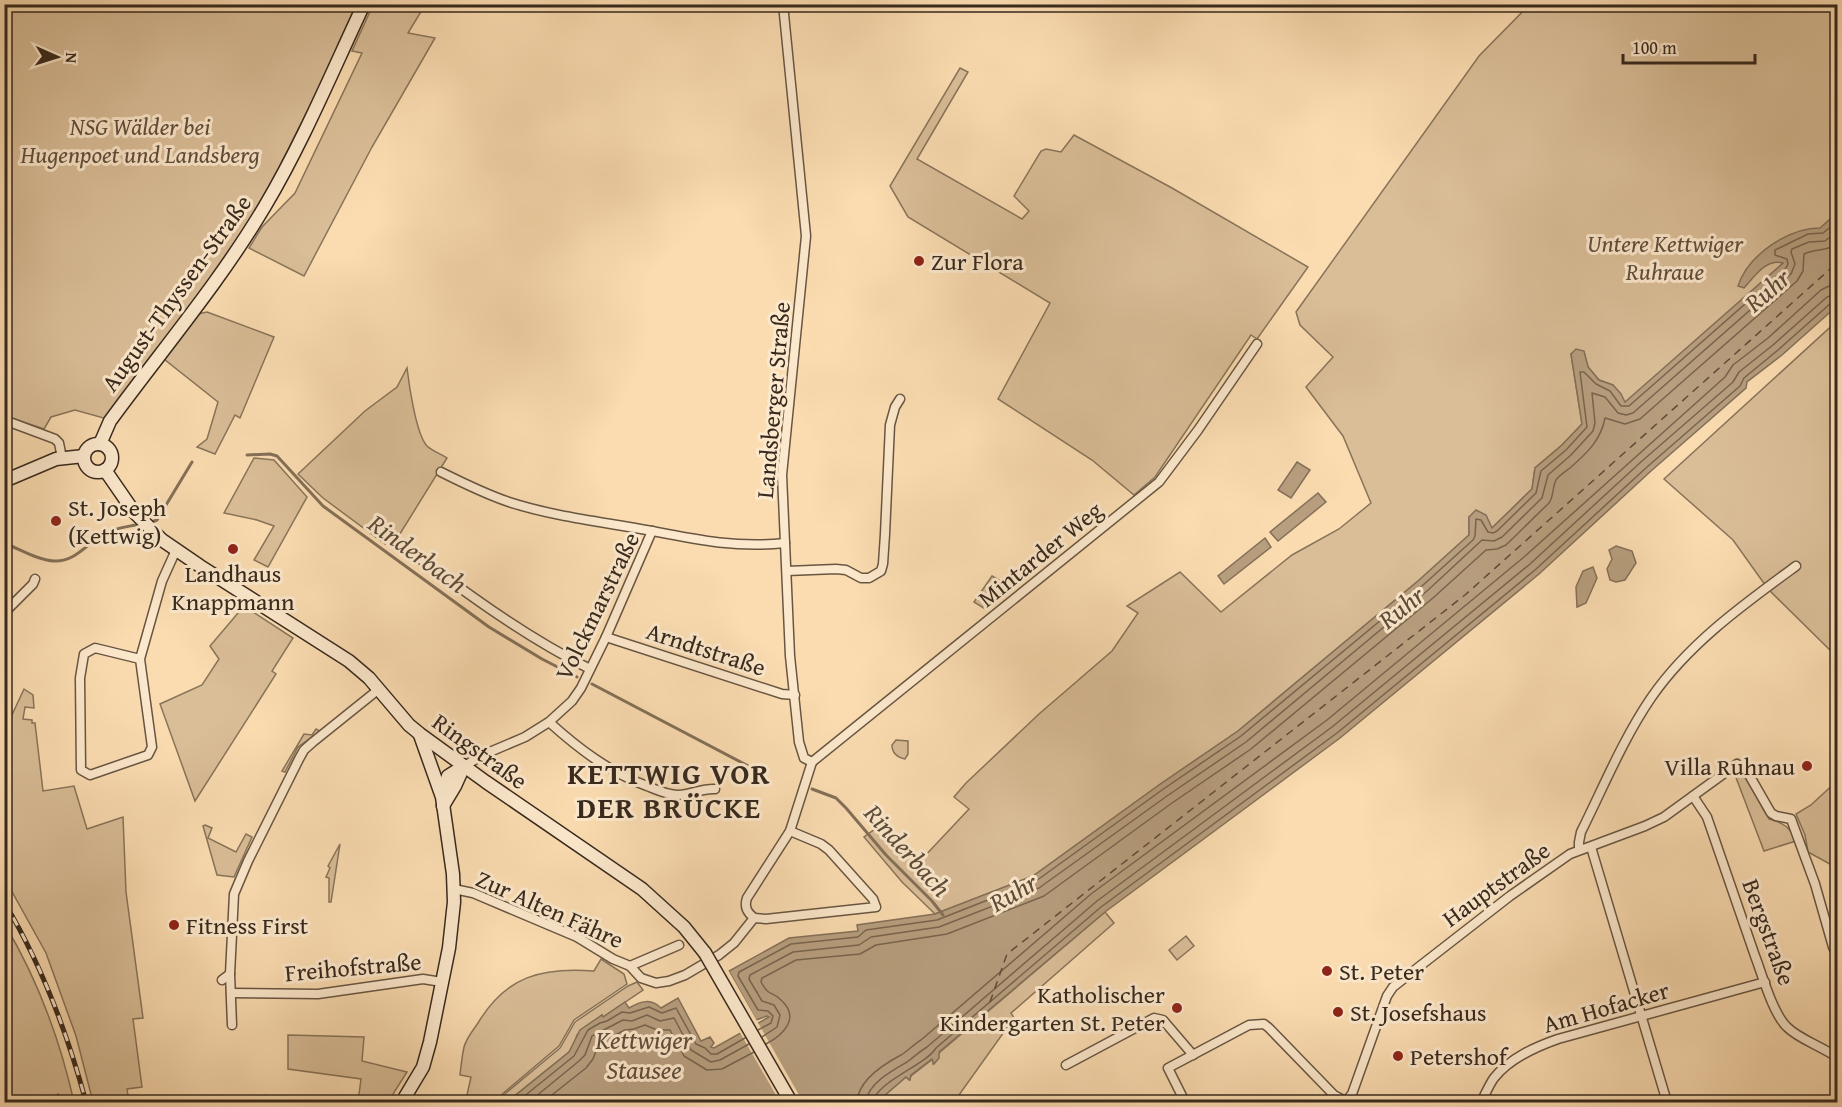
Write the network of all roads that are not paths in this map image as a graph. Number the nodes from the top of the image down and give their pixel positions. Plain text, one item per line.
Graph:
1 (364, 4) edge
2 (783, 4) edge
3 (1257, 345) dead end
4 (900, 399) dead end
5 (4, 420) edge
6 (100, 444) junction
7 (84, 456) junction
8 (62, 458) junction
9 (105, 470) junction
10 (441, 472) dead end
11 (4, 481) edge
12 (652, 531) junction
13 (392, 538) dead end
14 (784, 543) junction
15 (177, 550) junction
16 (1796, 566) dead end
17 (787, 572) junction
18 (35, 579) dead end
19 (4, 613) edge
20 (606, 637) junction
21 (140, 659) junction
22 (588, 673) junction
23 (379, 689) junction
24 (795, 695) junction
25 (549, 722) junction
26 (420, 734) junction
27 (812, 762) junction
28 (464, 766) junction
29 (715, 789) dead end
30 (1693, 796) junction
31 (442, 801) junction
32 (790, 831) junction
33 (1591, 847) junction
34 (1580, 849) junction
35 (454, 889) junction
36 (754, 918) junction
37 (679, 945) dead end
38 (1838, 956) edge
39 (630, 966) junction
40 (230, 974) junction
41 (222, 980) dead end
42 (442, 982) junction
43 (1765, 982) junction
44 (231, 993) junction
45 (1641, 1018) junction
46 (232, 1025) dead end
47 (1193, 1055) junction
48 (1838, 1058) edge
49 (1066, 1065) dead end
50 (402, 1102) edge
51 (791, 1102) edge
52 (1185, 1102) edge
53 (1346, 1102) edge
54 (1480, 1102) edge
55 (1667, 1102) edge

1 - 6 main road, August-Thyssen-Straße
2 - 14 street, Landsberger Straße
3 - 27 street, Mintarder Weg
4 - 17 street
5 - 8 street
6 - 7 main road
6 - 9 main road
7 - 8 main road
7 - 9 main road
8 - 11 main road
9 - 15 main road, Ringstraße
10 - 12 street
12 - 14 street, Volckmarstraße
12 - 20 street, Volckmarstraße
13 - 22 street
14 - 17 street, Landsberger Straße
15 - 21 street
15 - 23 main road, Ringstraße
16 - 34 street
17 - 24 street, Landsberger Straße
18 - 19 street
20 - 22 street, Volckmarstraße
20 - 24 street, Arndtstraße
21 - 21 street
22 - 25 street, Volckmarstraße
23 - 26 main road, Ringstraße
23 - 40 street
24 - 27 street, Landsberger Straße
25 - 28 street, Volckmarstraße
25 - 29 street
26 - 28 main road, Ringstraße
26 - 31 main road
27 - 32 street
28 - 31 main road
28 - 51 main road, Ringstraße, bridge
30 - 33 street, Hauptstraße
30 - 38 street, Hauptstraße
30 - 43 street, Bergstraße
31 - 35 main road
32 - 36 street
32 - 36 street
33 - 34 street, Hauptstraße
33 - 45 street
34 - 53 street, Hauptstraße
35 - 39 street, Zur Alten Fähre
35 - 42 main road
36 - 39 street, Zur Alten Fähre
37 - 39 street, Zur Alten Fähre
40 - 41 street
40 - 44 street
42 - 44 street, Freihofstraße
42 - 50 main road
43 - 45 street, Am Hofacker
43 - 48 street, Bergstraße
44 - 46 street
45 - 54 street, Am Hofacker
45 - 55 street
47 - 49 street
47 - 52 street
47 - 53 street

